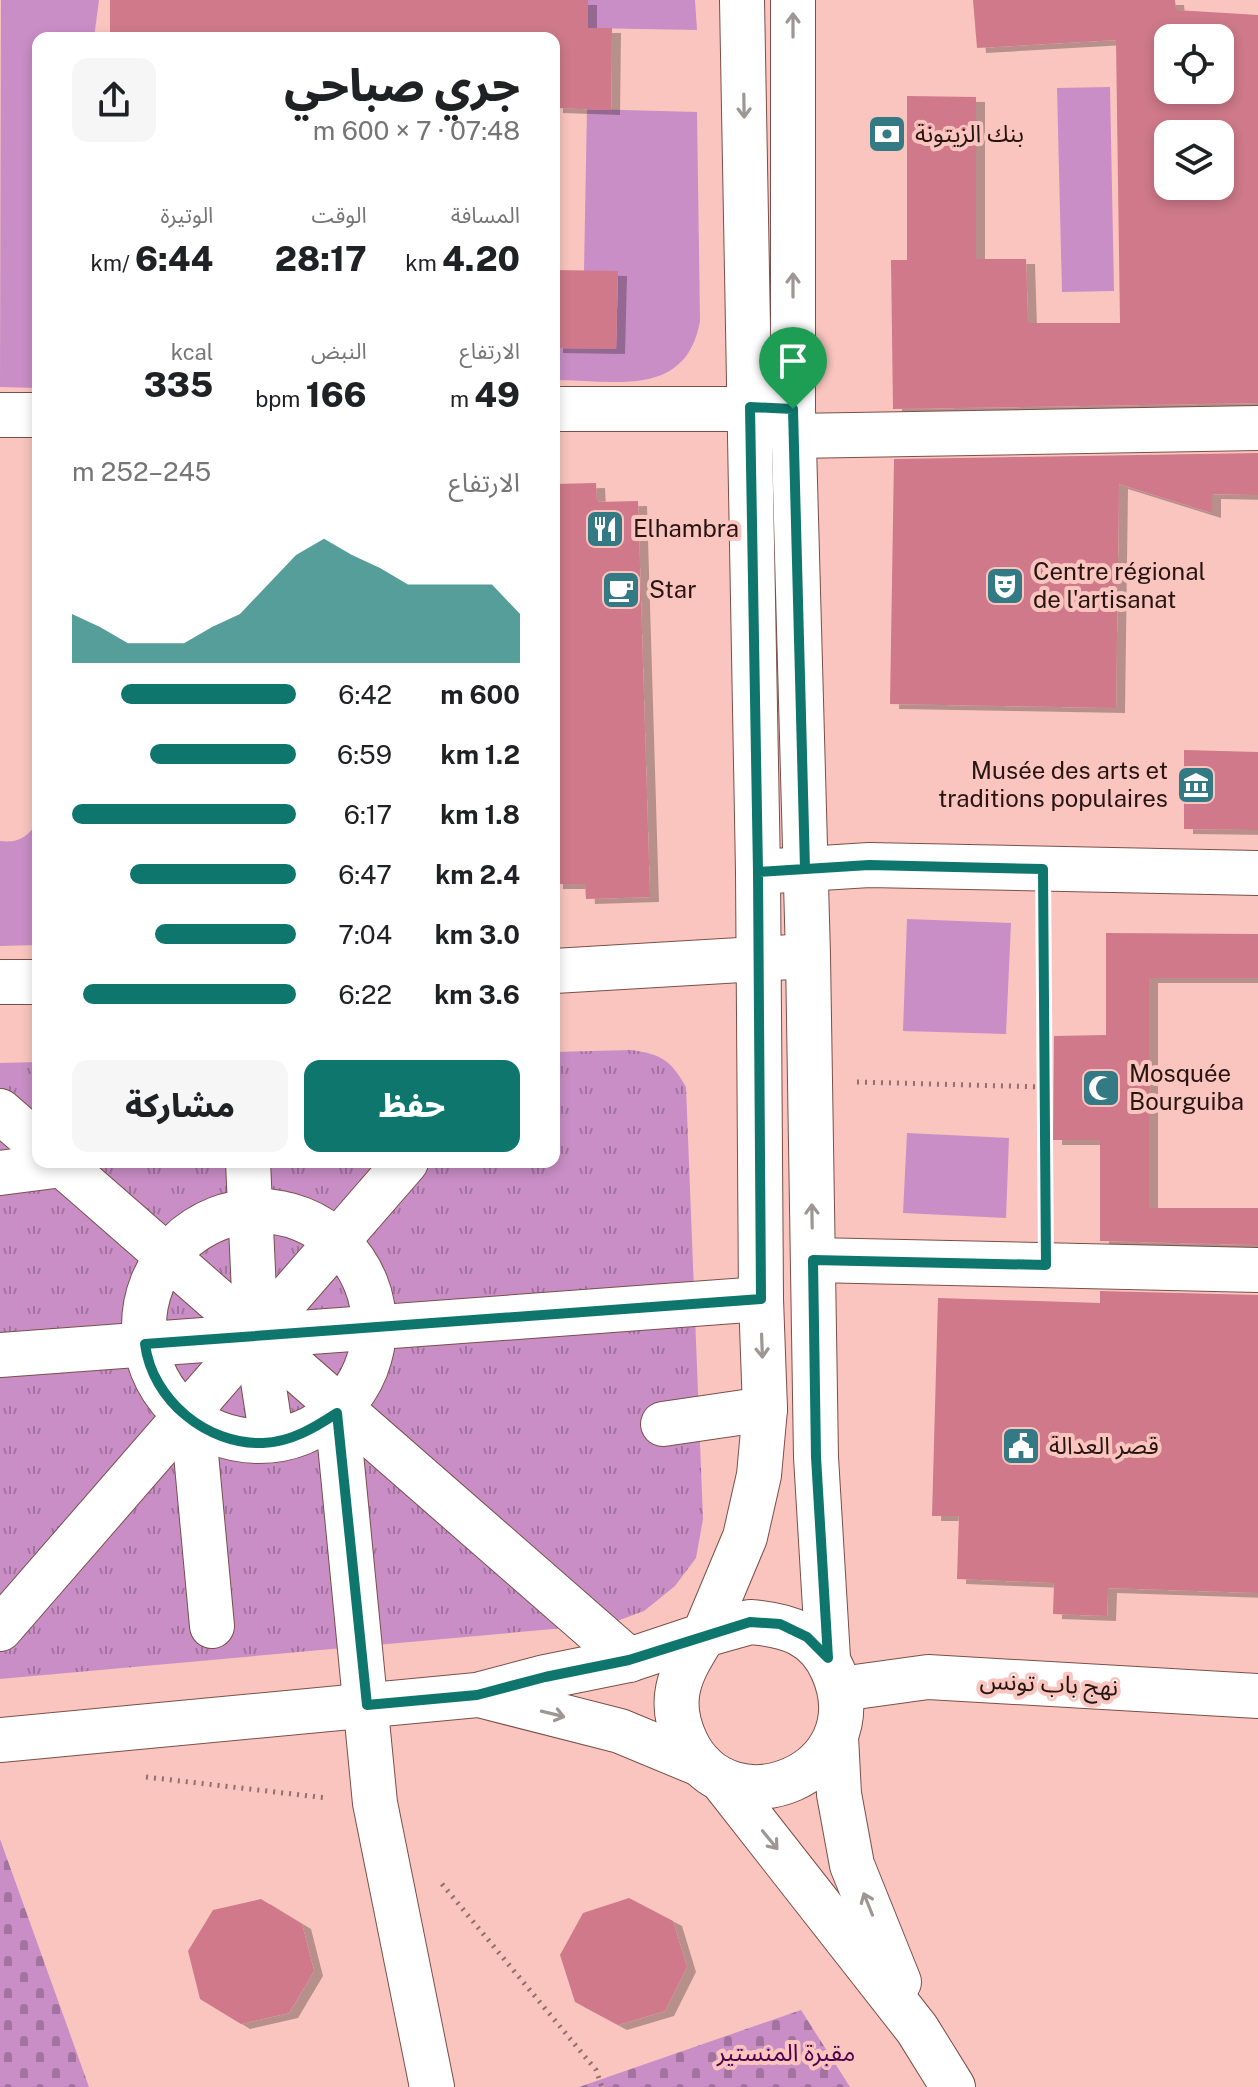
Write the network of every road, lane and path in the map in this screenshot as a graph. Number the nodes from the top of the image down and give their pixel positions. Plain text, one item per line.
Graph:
1 (742, 0) edge
2 (793, 0) edge
3 (750, 407) junction
4 (560, 409) edge
5 (0, 415) edge
6 (32, 415) edge
7 (793, 423) junction
8 (1258, 428) edge
9 (805, 869) junction
10 (1043, 869) junction
11 (758, 872) junction
12 (1258, 873) edge
13 (808, 956) junction
14 (759, 960) junction
15 (560, 977) edge
16 (0, 982) edge
17 (32, 982) edge
18 (853, 1082) dead end
19 (1044, 1087) junction
20 (0, 1111) edge
21 (32, 1139) edge
22 (32, 1163) edge
23 (66, 1168) edge
24 (248, 1168) edge
25 (401, 1168) edge
26 (0, 1173) edge
27 (252, 1211) junction
28 (338, 1241) junction
29 (166, 1256) junction
30 (813, 1260) junction
31 (1046, 1265) junction
32 (1258, 1270) edge
33 (761, 1299) junction
34 (373, 1328) junction
35 (256, 1335) junction
36 (145, 1344) junction
37 (0, 1355) edge
38 (765, 1409) junction
39 (338, 1410) junction
40 (190, 1419) junction
41 (663, 1424) dead end
42 (272, 1440) junction
43 (212, 1626) dead end
44 (0, 1629) edge
45 (704, 1635) junction
46 (629, 1660) junction
47 (834, 1674) junction
48 (477, 1695) junction
49 (1258, 1696) edge
50 (367, 1705) junction
51 (836, 1737) junction
52 (0, 1740) edge
53 (712, 1772) junction
54 (146, 1777) dead end
55 (375, 1803) junction
56 (435, 1876) dead end
57 (917, 2029) junction
58 (432, 2087) edge
59 (602, 2087) edge
60 (953, 2087) edge

1 -> 3 street
7 -> 2 street
3 - 4 street
3 - 7 street
3 - 11 street
5 - 6 street
7 - 8 street
7 - 9 street
9 - 10 street
9 - 11 street
9 - 13 street
10 - 12 street
10 - 19 path
11 - 14 street
13 - 14 street
30 -> 13 street
14 - 15 street
14 - 33 street
16 - 17 street
18 - 19 path
19 - 31 path
20 - 21 street
22 - 26 street
23 - 29 street
24 - 27 street
25 - 28 street
27 - 28 street
27 - 29 street
27 - 35 street
28 - 34 street
28 - 35 street
29 - 35 street
29 - 36 street
30 - 31 street
30 - 47 street
31 - 32 street
33 - 34 street
33 -> 38 street
34 - 35 street
34 - 39 street
35 - 36 street
35 - 39 street
35 - 40 street
35 - 42 street
36 - 37 street
36 - 40 street
38 - 41 street
38 - 45 street
39 - 42 street
39 - 46 street
39 - 50 street
40 - 42 street
40 - 43 street
40 - 44 street
45 - 46 street
45 - 47 street
45 - 53 street
46 - 48 street
47 - 49 street, نهج باب تونس
47 - 51 street
48 - 50 street
48 -> 53 street
50 - 52 street
50 - 55 street
51 - 53 street
57 -> 51 street
53 -> 57 street
54 - 55 path
55 - 58 street
56 - 59 path
57 - 60 street

